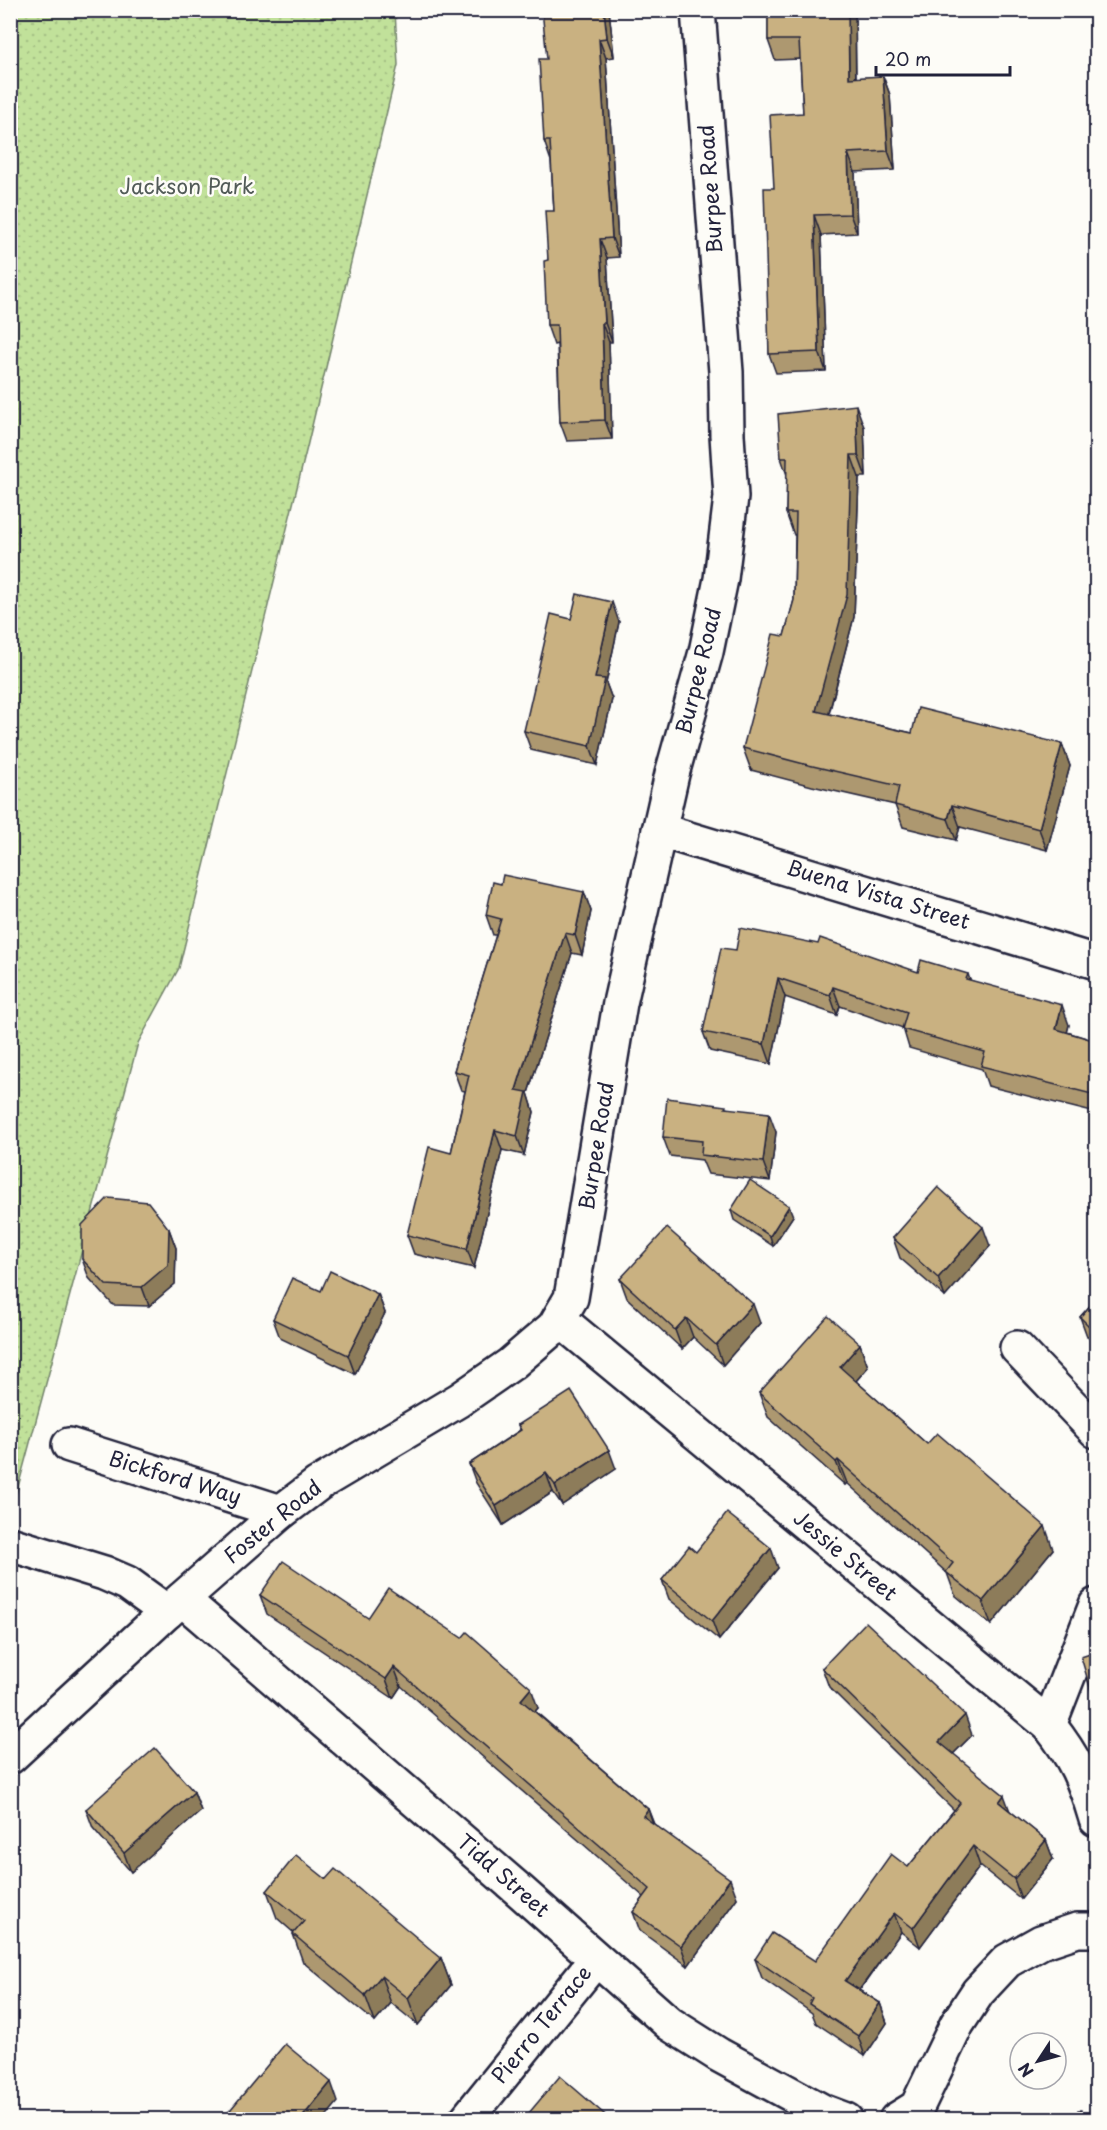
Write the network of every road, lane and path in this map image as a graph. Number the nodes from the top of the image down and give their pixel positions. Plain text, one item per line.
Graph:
1 (698, 10) edge
2 (659, 830) junction
3 (1096, 962) edge
4 (559, 1319) junction
5 (1017, 1348) dead end
6 (1096, 1431) edge
7 (69, 1445) dead end
8 (281, 1512) junction
9 (10, 1544) edge
10 (175, 1605) junction
11 (1096, 1605) edge
12 (1049, 1725) junction
13 (10, 1757) edge
14 (1096, 1819) edge
15 (1096, 1930) edge
16 (596, 1959) junction
17 (831, 2117) edge
18 (466, 2120) edge
19 (896, 2120) edge

1 - 2 street, Burpee Road
2 - 3 street, Buena Vista Street
2 - 4 street, Burpee Road
4 - 8 street, Foster Road
4 - 12 street, Jessie Street
5 - 6 street
7 - 8 street, Bickford Way
8 - 10 street, Foster Road
9 - 10 street, Tidd Street
10 - 13 street, Foster Road
10 - 16 street, Tidd Street
11 - 12 street
12 - 14 street, Jessie Street
15 - 19 street
16 - 17 street, Tidd Street
16 - 18 street, Pierro Terrace

